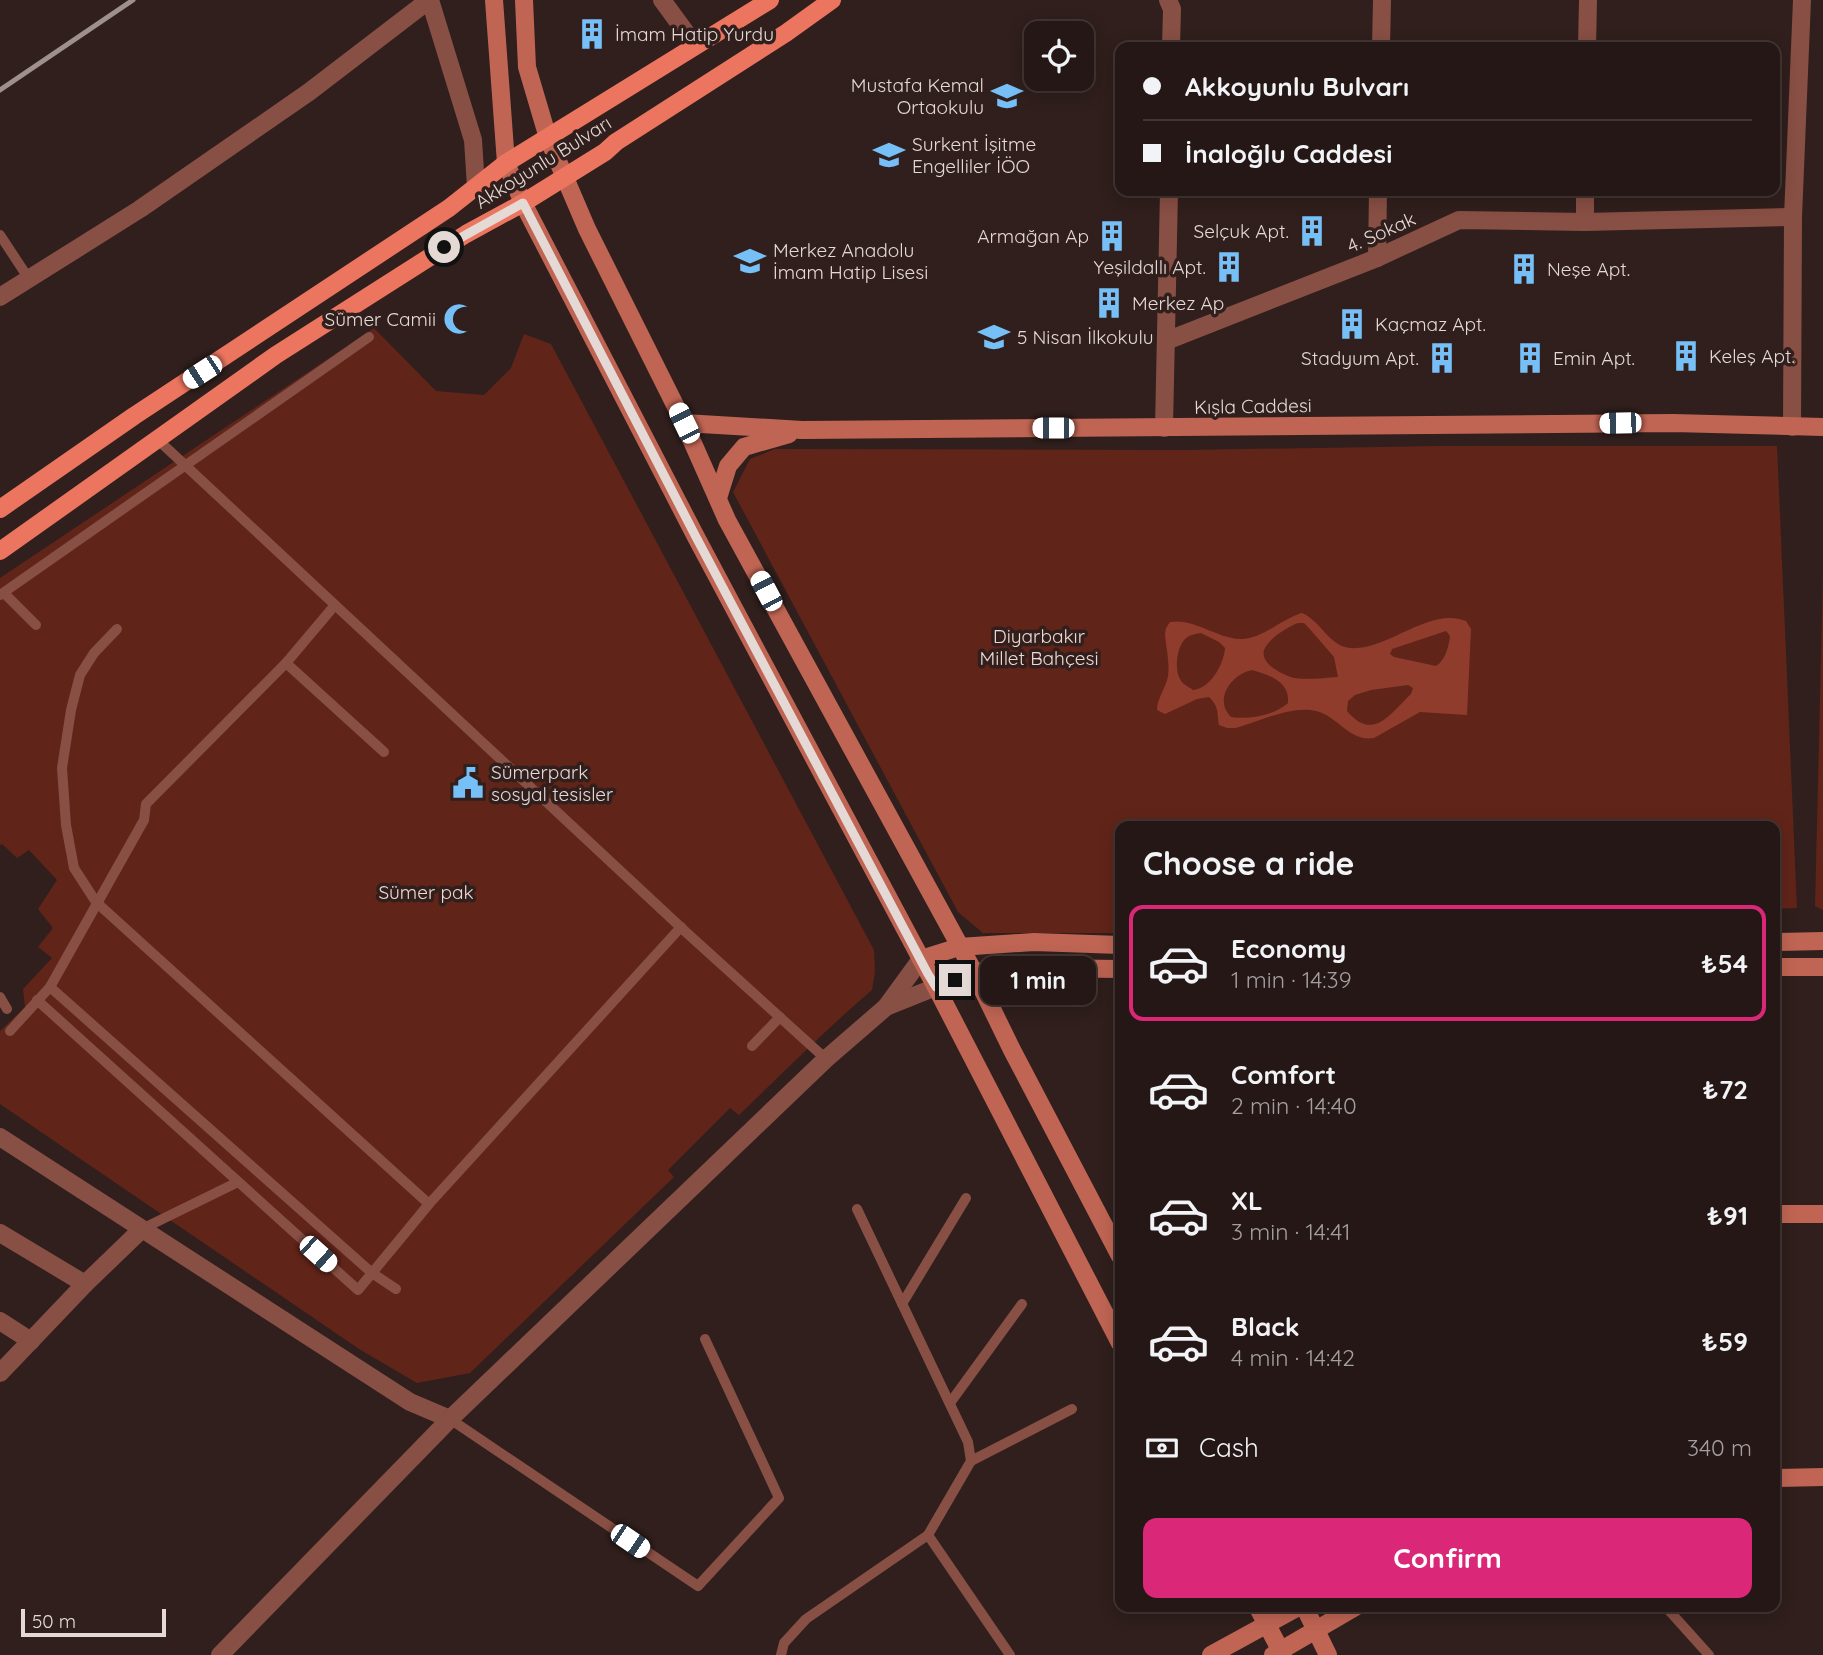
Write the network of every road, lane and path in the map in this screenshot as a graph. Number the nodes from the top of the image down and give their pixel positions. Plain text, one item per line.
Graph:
1 (429, 0) edge
2 (494, 0) edge
3 (524, 0) edge
4 (662, 0) edge
5 (769, 0) edge
6 (832, 0) edge
7 (1382, 0) edge
8 (1588, 0) edge
9 (1802, 0) edge
10 (1175, 3) edge
11 (1171, 42) edge
12 (1381, 42) edge
13 (1587, 42) edge
14 (695, 45) junction
15 (548, 138) junction
16 (506, 163) junction
17 (564, 178) junction
18 (476, 187) junction
19 (1169, 196) edge
20 (1378, 196) edge
21 (1585, 196) edge
22 (523, 203) junction
23 (1793, 217) junction
24 (1585, 222) junction
25 (0, 235) edge
26 (1377, 258) junction
27 (29, 279) junction
28 (0, 297) edge
29 (369, 337) dead end
30 (1166, 341) junction
31 (684, 423) junction
32 (1823, 426) edge
33 (1792, 427) junction
34 (1164, 428) junction
35 (802, 430) junction
36 (158, 439) junction
37 (186, 466) junction
38 (718, 498) junction
39 (0, 509) edge
40 (0, 551) edge
41 (2, 594) edge
42 (335, 605) junction
43 (36, 625) dead end
44 (117, 629) dead end
45 (286, 663) junction
46 (384, 752) dead end
47 (96, 902) junction
48 (681, 928) junction
49 (1823, 941) edge
50 (1780, 942) edge
51 (1115, 945) edge
52 (958, 947) junction
53 (921, 960) junction
54 (1780, 967) edge
55 (1823, 967) edge
56 (1115, 968) edge
57 (974, 972) junction
58 (50, 987) junction
59 (936, 987) junction
60 (0, 997) edge
61 (37, 1000) junction
62 (886, 1007) junction
63 (7, 1009) dead end
64 (780, 1017) junction
65 (10, 1031) dead end
66 (752, 1046) dead end
67 (826, 1059) junction
68 (0, 1137) edge
69 (239, 1182) junction
70 (966, 1198) dead end
71 (429, 1204) junction
72 (856, 1209) dead end
73 (1780, 1214) edge
74 (1823, 1214) edge
75 (141, 1230) junction
76 (0, 1233) edge
77 (1115, 1246) edge
78 (372, 1273) junction
79 (85, 1284) junction
80 (396, 1289) dead end
81 (902, 1304) junction
82 (1022, 1304) dead end
83 (0, 1321) edge
84 (1115, 1333) edge
85 (705, 1339) dead end
86 (32, 1341) junction
87 (0, 1373) edge
88 (950, 1404) junction
89 (1072, 1409) dead end
90 (450, 1419) junction
91 (971, 1461) junction
92 (1823, 1477) edge
93 (1780, 1478) edge
94 (928, 1535) junction
95 (1259, 1612) edge
96 (1292, 1612) edge
97 (1305, 1612) edge
98 (1346, 1612) edge
99 (1670, 1612) edge
100 (1267, 1626) junction
101 (1315, 1630) junction
102 (1279, 1654) edge
103 (220, 1655) edge
104 (781, 1655) edge
105 (1010, 1655) edge
106 (1211, 1655) edge
107 (1328, 1655) edge
108 (1709, 1655) edge

1 - 18 street
1 - 27 street
2 - 16 main road
3 - 15 main road
4 - 14 street
5 - 14 main road, Akkoyunlu Bulvarı
6 - 17 main road, Akkoyunlu Bulvarı
7 - 12 street
8 - 13 street
9 - 23 street
10 - 11 street
14 - 15 main road, Akkoyunlu Bulvarı
15 - 16 main road, Akkoyunlu Bulvarı
15 - 17 main road
16 - 18 main road, Akkoyunlu Bulvarı
16 - 22 main road
17 - 22 main road, Akkoyunlu Bulvarı
17 - 31 main road
18 - 39 main road, Akkoyunlu Bulvarı
19 - 30 street
20 - 26 street
21 - 24 street
22 - 36 main road, Akkoyunlu Bulvarı
22 - 53 main road
23 - 24 street, 4. Sokak
23 - 33 street
24 - 26 street, 4. Sokak
25 - 27 lane
26 - 30 street, 4. Sokak
27 - 28 street
29 - 37 lane
30 - 34 street
31 - 35 main road, Kışla Caddesi
31 - 38 main road
32 - 33 main road, Kışla Caddesi
33 - 34 main road, Kışla Caddesi
34 - 35 main road, Kışla Caddesi
35 - 38 main road
36 - 37 lane
36 - 40 main road, Akkoyunlu Bulvarı
37 - 41 lane
37 - 42 lane
38 - 52 main road
41 - 43 lane
42 - 45 lane
42 - 48 lane
44 - 47 lane
45 - 46 lane
45 - 47 lane
47 - 58 lane
47 - 71 lane
48 - 64 lane
48 - 71 lane
49 - 50 main road
51 - 52 main road
52 - 53 main road
52 - 57 main road
53 - 59 main road
53 - 62 street
54 - 55 main road
56 - 57 main road
57 - 59 main road
57 - 77 main road
58 - 61 lane
58 - 78 lane
59 - 62 street
59 - 84 main road
60 - 63 lane
61 - 65 lane
61 - 69 lane
62 - 67 street
64 - 66 lane
64 - 67 lane
67 - 90 street
68 - 75 street
69 - 75 lane
69 - 78 lane
70 - 81 lane
71 - 78 lane
72 - 81 lane
73 - 74 main road
75 - 79 street
75 - 90 street
76 - 79 street
78 - 80 lane
79 - 86 street
81 - 88 lane
82 - 88 lane
83 - 86 street
85 - 90 lane
86 - 87 street
88 - 91 lane
89 - 91 lane
90 - 103 street
91 - 94 lane
92 - 93 main road
94 - 104 lane
94 - 105 lane
95 - 100 main road
96 - 100 main road
97 - 101 main road
98 - 101 main road
99 - 108 lane
100 - 102 main road
100 - 106 main road
101 - 102 main road
101 - 107 main road

